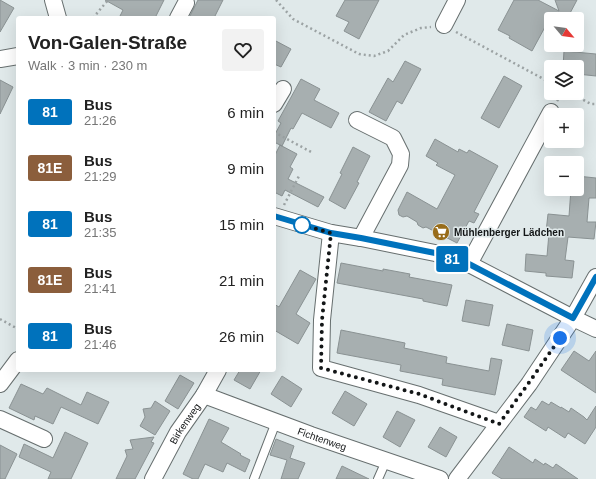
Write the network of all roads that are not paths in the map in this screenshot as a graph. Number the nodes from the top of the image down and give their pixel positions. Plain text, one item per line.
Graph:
1 (53, 0) edge
2 (457, 0) edge
3 (186, 2) dead end
4 (57, 16) edge
5 (179, 16) edge
6 (444, 26) road end
7 (16, 56) edge
8 (0, 59) edge
9 (283, 89) dead end
10 (276, 101) edge
11 (357, 120) dead end
12 (544, 125) edge
13 (276, 217) edge
14 (331, 233) junction
15 (361, 238) junction
16 (469, 264) junction
17 (596, 276) edge
18 (573, 318) junction
19 (596, 329) edge
20 (16, 363) edge
21 (217, 372) edge
22 (0, 384) edge
23 (204, 395) junction
24 (0, 419) edge
25 (276, 422) junction
26 (499, 424) junction
27 (44, 439) dead end
28 (386, 461) junction
29 (153, 479) edge
30 (254, 479) edge
31 (378, 479) edge
32 (440, 479) edge
33 (458, 479) edge

1 - 4 street
2 - 6 street
3 - 5 street
7 - 8 street
9 - 10 street
11 - 15 street
12 - 16 street
13 - 14 street
14 - 15 street
14 - 26 street
15 - 16 street
16 - 18 street
17 - 18 street
18 - 19 street
18 - 26 street
20 - 22 street
21 - 23 street, Birkenweg
23 - 25 street, Fichtenweg
23 - 29 street, Birkenweg
24 - 27 street
25 - 28 street, Fichtenweg
25 - 30 lane
26 - 33 street
28 - 31 lane
28 - 32 street, Fichtenweg

